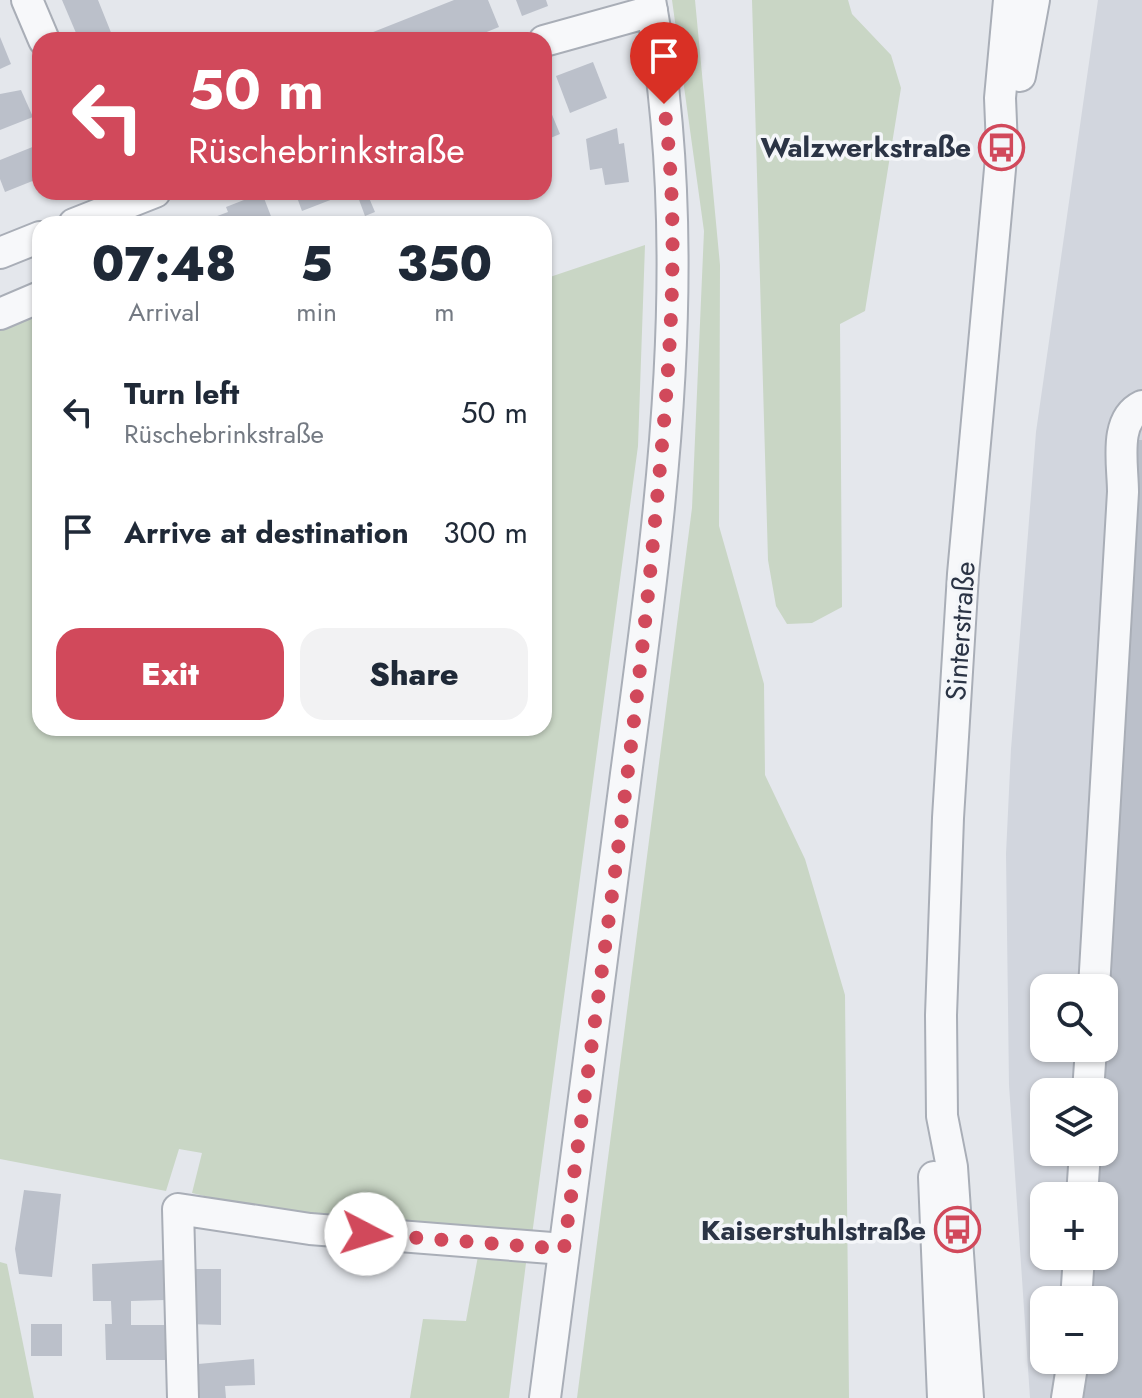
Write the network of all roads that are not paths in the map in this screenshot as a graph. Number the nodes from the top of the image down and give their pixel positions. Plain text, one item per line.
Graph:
1 (27, 0) edge
2 (1009, 0) edge
3 (1034, 0) edge
4 (651, 5) edge
5 (41, 32) edge
6 (552, 38) edge
7 (1002, 147) junction
8 (110, 200) edge
9 (86, 216) edge
10 (32, 240) edge
11 (0, 253) edge
12 (32, 300) edge
13 (0, 314) edge
14 (1142, 406) edge
15 (1095, 974) edge
16 (942, 1116) junction
17 (564, 1249) junction
18 (1071, 1374) edge
19 (183, 1398) edge
20 (545, 1398) edge
21 (943, 1398) edge
22 (968, 1398) edge
23 (1067, 1398) edge

1 - 5 street
2 - 7 street, Sinterstraße
3 - 7 street, Sinterstraße
4 - 6 street
4 - 17 street
7 - 16 street, Sinterstraße
8 - 9 street
10 - 11 street
12 - 13 street
14 - 15 street
16 - 21 street, Sinterstraße
16 - 22 street, Sinterstraße
17 - 19 street
17 - 20 street
18 - 23 street

